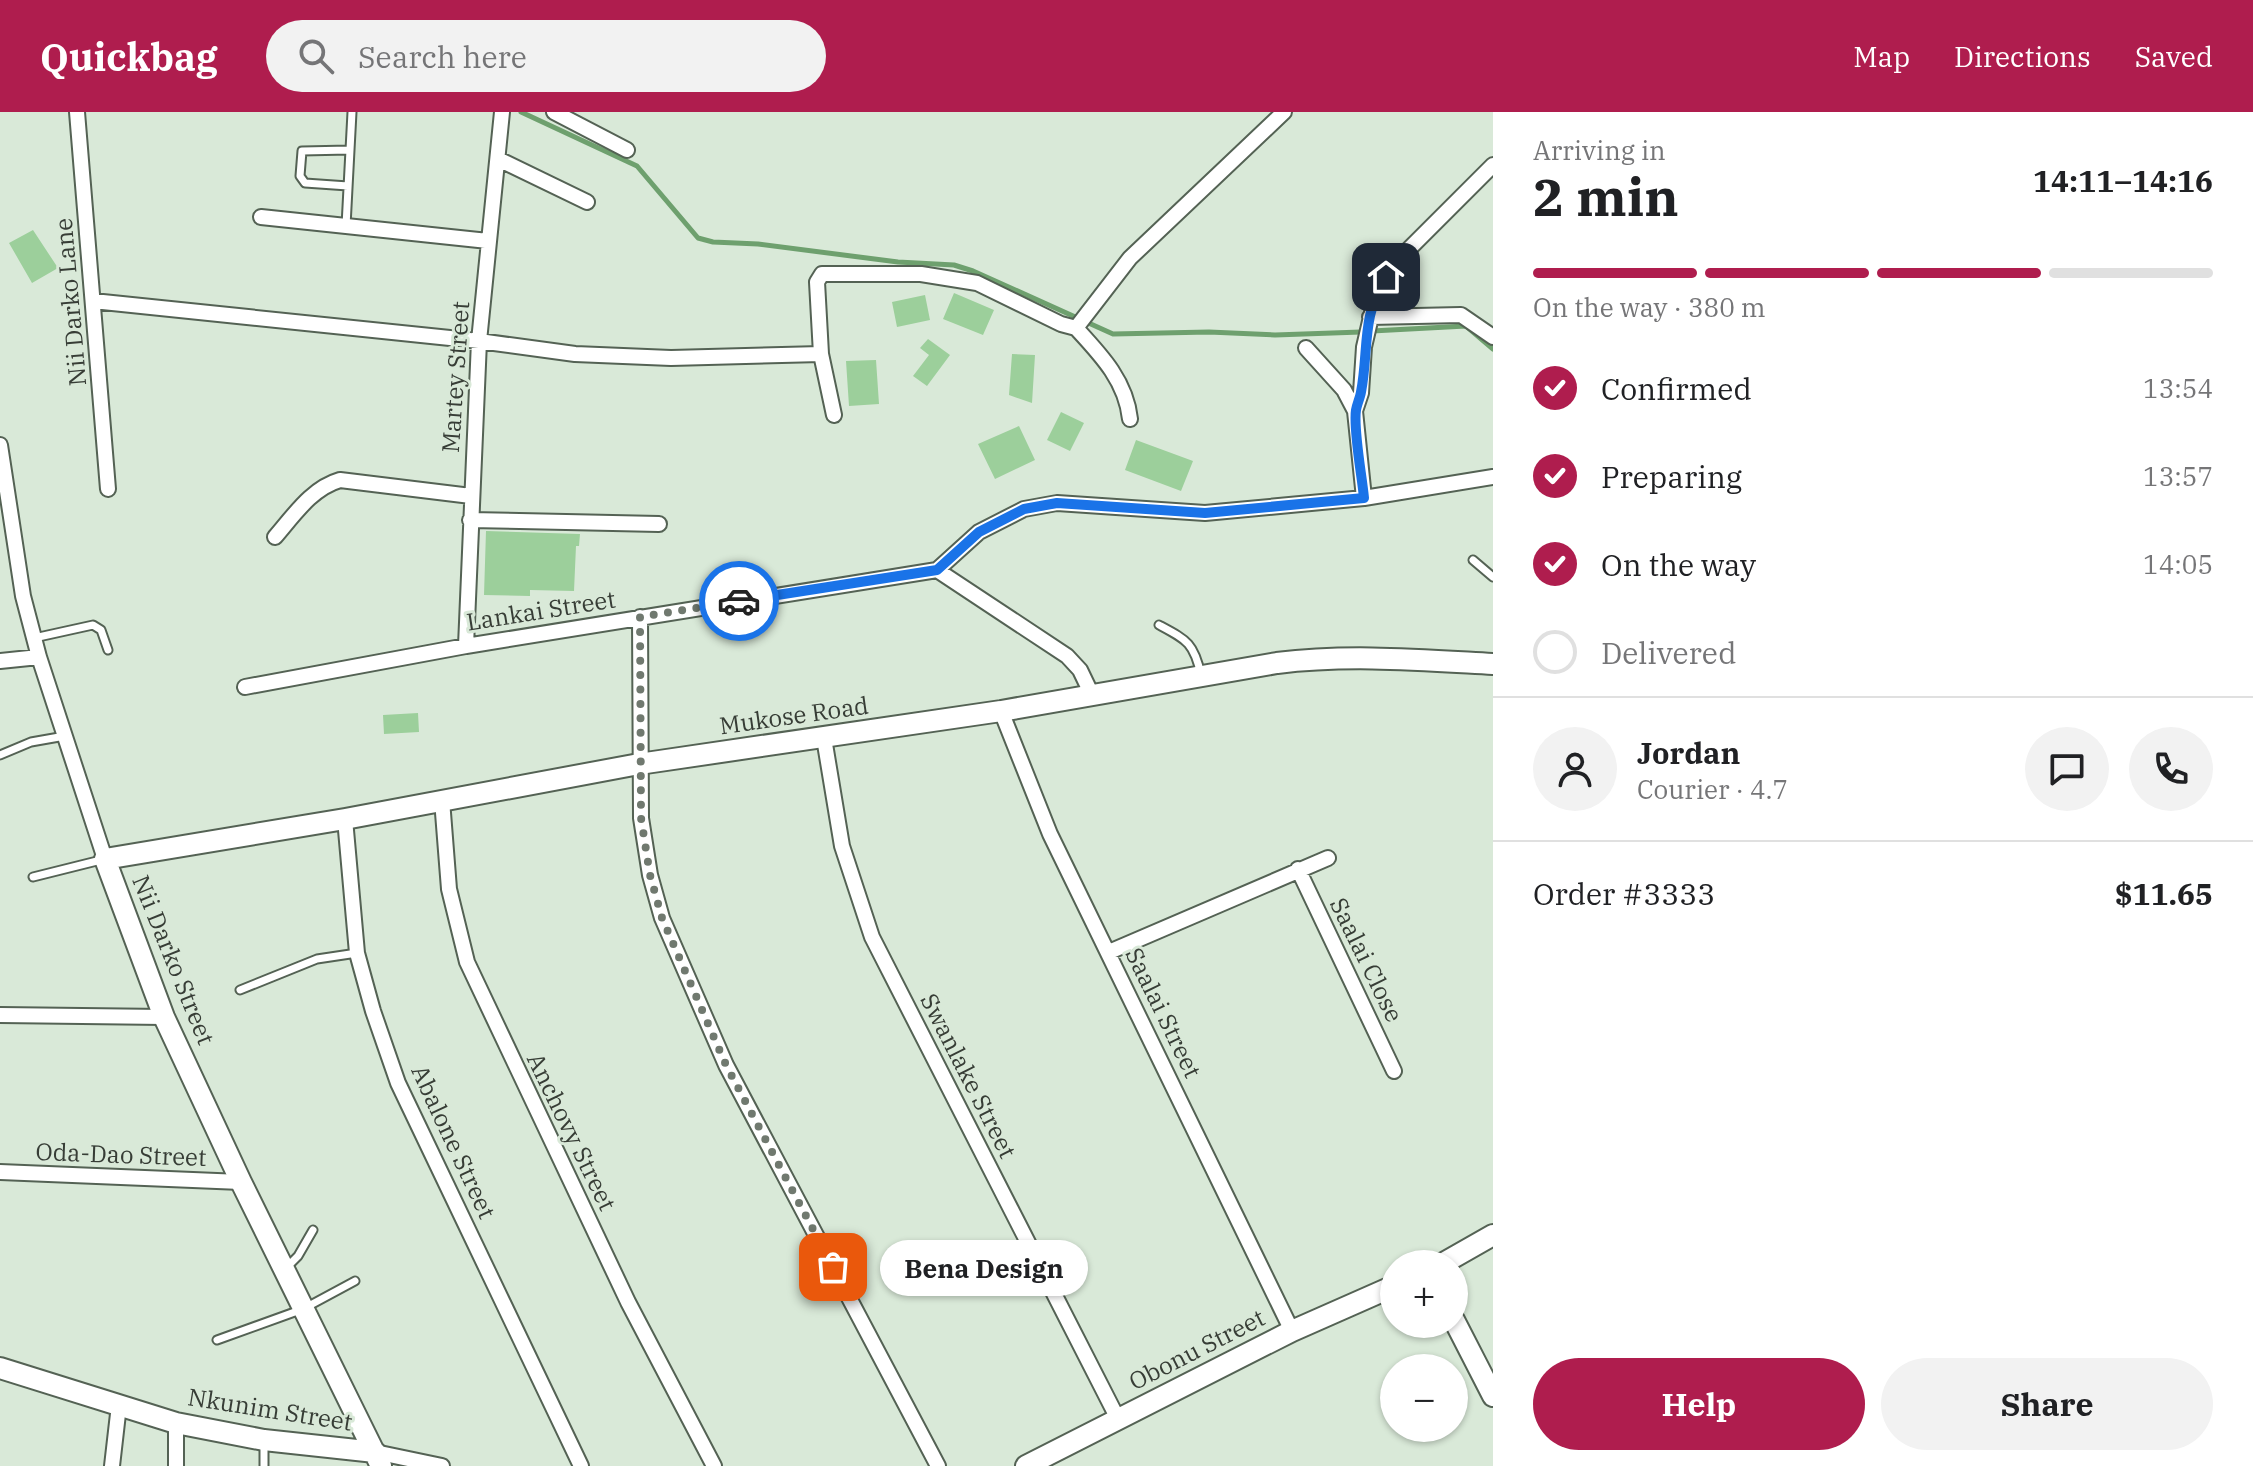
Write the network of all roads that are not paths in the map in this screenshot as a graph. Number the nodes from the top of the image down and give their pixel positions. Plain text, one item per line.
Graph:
1 (77, 112) edge
2 (352, 112) edge
3 (502, 112) edge
4 (554, 112) edge
5 (1284, 112) edge
6 (349, 150) junction
7 (627, 150) dead end
8 (498, 159) junction
9 (1493, 165) edge
10 (348, 186) junction
11 (587, 202) dead end
12 (261, 217) dead end
13 (346, 226) junction
14 (488, 241) junction
15 (93, 301) junction
16 (1370, 317) junction
17 (1078, 326) junction
18 (1493, 337) edge
19 (479, 341) junction
20 (1306, 348) dead end
21 (821, 354) junction
22 (1355, 411) junction
23 (834, 415) dead end
24 (1130, 419) dead end
25 (0, 445) edge
26 (1493, 477) edge
27 (2, 478) edge
28 (108, 489) dead end
29 (471, 496) junction
30 (1364, 498) junction
31 (470, 520) junction
32 (659, 524) dead end
33 (275, 537) dead end
34 (1473, 560) dead end
35 (937, 570) junction
36 (1493, 577) edge
37 (640, 617) junction
38 (1159, 625) dead end
39 (34, 638) junction
40 (466, 646) junction
41 (108, 650) dead end
42 (39, 657) junction
43 (0, 661) edge
44 (1493, 664) edge
45 (1202, 677) junction
46 (245, 687) dead end
47 (1092, 695) junction
48 (1001, 711) junction
49 (65, 736) junction
50 (824, 738) junction
51 (0, 755) edge
52 (639, 764) junction
53 (442, 800) junction
54 (345, 819) junction
55 (1328, 858) dead end
56 (105, 859) junction
57 (1298, 869) junction
58 (33, 877) dead end
59 (1109, 952) junction
60 (357, 953) junction
61 (240, 990) dead end
62 (0, 1015) edge
63 (164, 1017) junction
64 (1394, 1071) dead end
65 (0, 1172) edge
66 (241, 1182) junction
67 (313, 1230) dead end
68 (1493, 1235) edge
69 (1467, 1250) edge
70 (284, 1269) junction
71 (355, 1281) dead end
72 (1380, 1292) edge
73 (303, 1309) junction
74 (1292, 1331) junction
75 (1463, 1338) edge
76 (217, 1340) dead end
77 (0, 1368) edge
78 (1493, 1396) edge
79 (119, 1405) junction
80 (1118, 1419) junction
81 (176, 1423) junction
82 (264, 1440) junction
83 (378, 1459) edge
84 (112, 1466) edge
85 (176, 1466) edge
86 (264, 1466) edge
87 (442, 1466) edge
88 (581, 1466) edge
89 (714, 1466) edge
90 (938, 1466) edge
91 (1026, 1466) edge

1 - 15 street, Nii Darko Lane
2 - 6 lane
3 - 8 street, Martey Street
4 - 7 street
5 - 17 street
6 - 10 lane
6 - 10 lane
8 - 11 street
8 - 14 street, Martey Street
9 - 16 street
10 - 13 lane
12 - 13 street
13 - 14 street
14 - 19 street, Martey Street
15 - 19 street
15 - 28 street, Nii Darko Lane
16 - 18 street
16 - 22 street
17 - 21 street
17 - 24 street
19 - 21 street
19 - 29 street, Martey Street
20 - 22 street
21 - 23 street
22 - 30 street
25 - 27 street, Nii Darko Street
26 - 30 street
27 - 39 street, Nii Darko Street
29 - 31 street, Martey Street
29 - 33 street
30 - 35 street
31 - 32 street
31 - 40 street, Martey Street
34 - 36 lane
35 - 37 street, Lankai Street
35 - 47 street
37 - 40 street, Lankai Street
37 - 52 street
38 - 45 lane
39 - 41 lane
39 - 42 street, Nii Darko Street
40 - 46 street, Lankai Street
42 - 43 street
42 - 49 street, Nii Darko Street
44 - 45 street, Mukose Road
45 - 47 street, Mukose Road
47 - 48 street, Mukose Road
48 - 50 street, Mukose Road
48 - 59 street, Saalai Street
49 - 51 lane
49 - 56 street, Nii Darko Street
50 - 52 street, Mukose Road
50 - 80 street, Swanlake Street
52 - 53 street, Mukose Road
52 - 90 street
53 - 54 street, Mukose Road
53 - 89 street, Anchovy Street
54 - 56 street, Mukose Road
54 - 60 street, Abalone Street
55 - 57 street
56 - 58 lane
56 - 63 street, Nii Darko Street
57 - 59 street
57 - 64 street, Saalai Close
59 - 74 street, Saalai Street
60 - 61 lane
60 - 88 street, Abalone Street
62 - 63 street
63 - 66 street, Nii Darko Street
65 - 66 street, Oda-Dao Street
66 - 70 street, Nii Darko Street
67 - 70 lane
68 - 69 street
70 - 73 street, Nii Darko Street
71 - 73 lane
72 - 74 street, Obonu Street
73 - 76 lane
73 - 83 street, Nii Darko Street
74 - 80 street, Obonu Street
75 - 78 street
77 - 79 street, Nkunim Street
79 - 81 street, Nkunim Street
79 - 84 street
80 - 91 street, Obonu Street
81 - 82 street, Nkunim Street
81 - 85 street
82 - 83 street, Nkunim Street
82 - 86 lane
83 - 87 street, Nkunim Street

